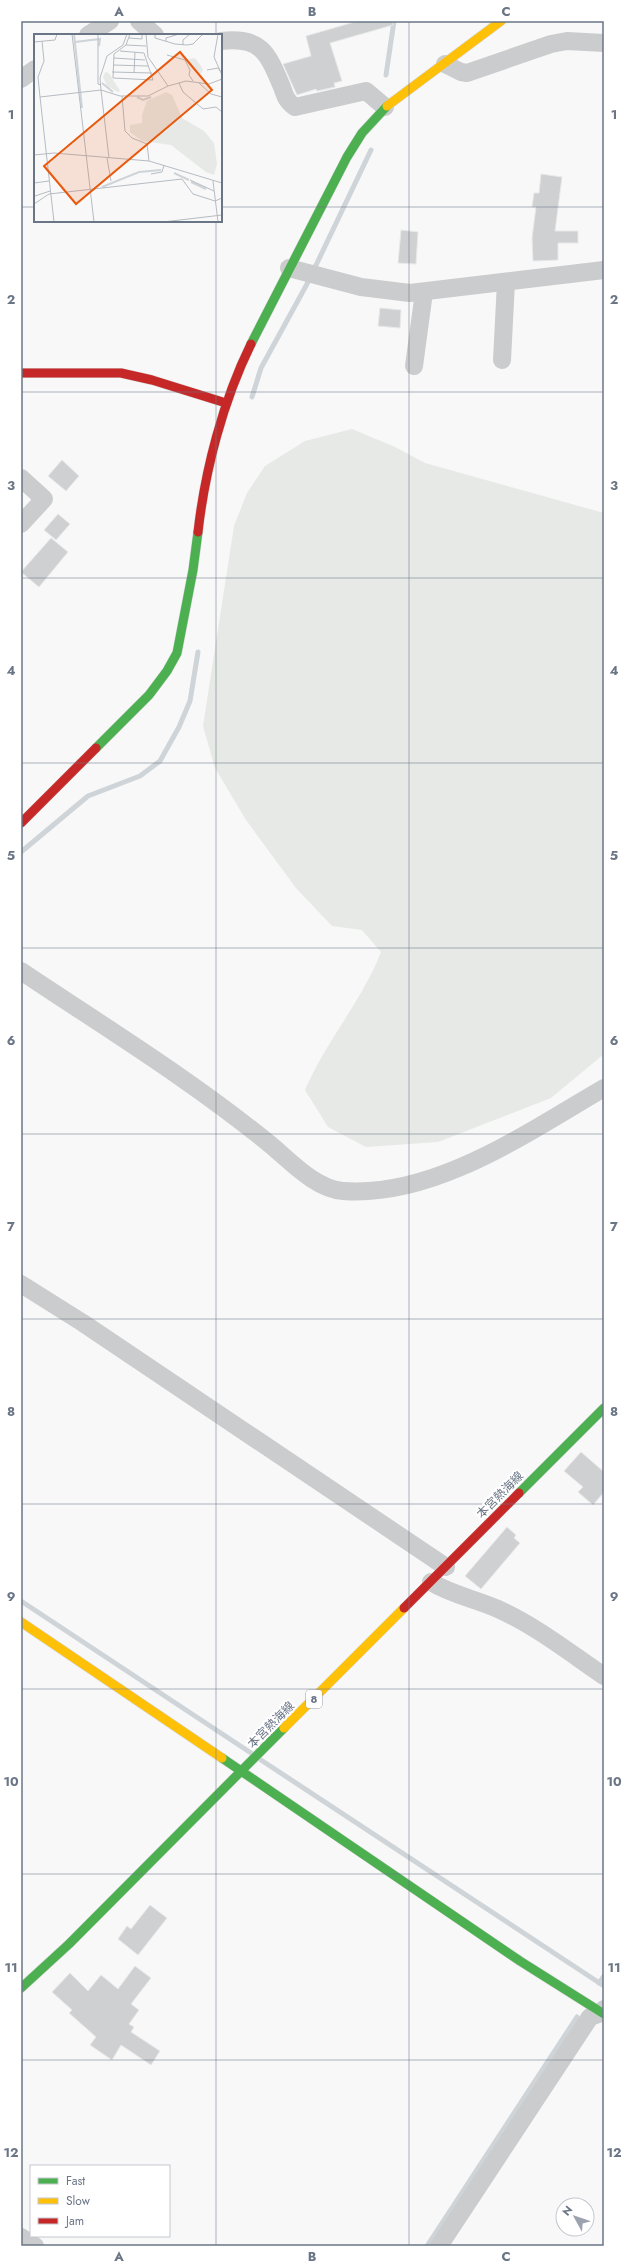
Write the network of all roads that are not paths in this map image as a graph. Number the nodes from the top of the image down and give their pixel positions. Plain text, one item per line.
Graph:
1 (110, 21) edge
2 (139, 21) edge
3 (501, 21) edge
4 (90, 34) edge
5 (154, 34) edge
6 (222, 41) edge
7 (604, 43) edge
8 (445, 64) junction
9 (34, 70) edge
10 (21, 79) edge
11 (385, 107) junction
12 (289, 268) junction
13 (604, 270) edge
14 (506, 282) junction
15 (424, 292) junction
16 (502, 360) dead end
17 (414, 366) dead end
18 (21, 373) edge
19 (226, 403) junction
20 (21, 478) edge
21 (21, 524) edge
22 (21, 823) edge
23 (21, 971) edge
24 (604, 1088) edge
25 (21, 1284) edge
26 (604, 1408) edge
27 (446, 1567) junction
28 (431, 1582) junction
29 (21, 1622) edge
30 (604, 1676) edge
31 (242, 1771) junction
32 (21, 1988) edge
33 (603, 2012) edge
34 (21, 2237) edge
35 (35, 2246) edge
36 (439, 2246) edge

1 - 4 street
2 - 5 street
3 - 8 street
6 - 11 street
7 - 8 street
8 - 11 street
9 - 10 street
11 - 12 street
12 - 15 street
12 - 19 street
13 - 14 street
14 - 15 street
14 - 16 street
15 - 17 street
18 - 19 street
19 - 22 street
20 - 21 street
23 - 24 street
25 - 27 street
26 - 27 street, 本宮熱海線 / 8
27 - 28 street, 本宮熱海線 / 8
28 - 30 street
28 - 31 street, 本宮熱海線 / 8
29 - 31 street
31 - 32 street, 本宮熱海線 / 8
31 - 33 street
33 - 36 street
34 - 35 street

